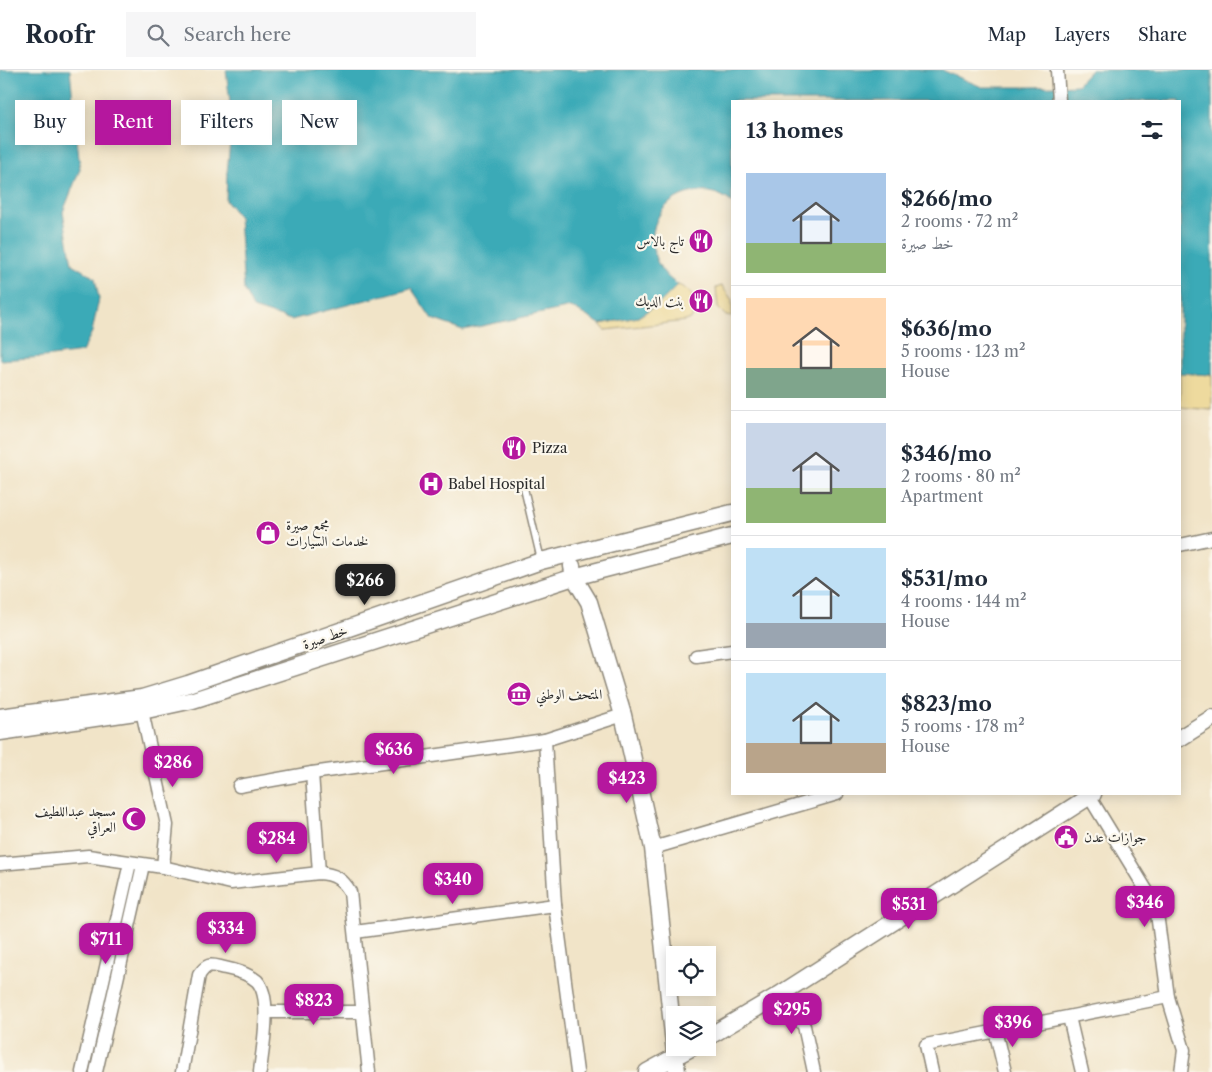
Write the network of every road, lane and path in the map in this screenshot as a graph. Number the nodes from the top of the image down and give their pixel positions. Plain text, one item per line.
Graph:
1 (1057, 72) edge
2 (1059, 100) edge
3 (524, 484) dead end
4 (731, 514) edge
5 (731, 536) edge
6 (1212, 538) edge
7 (1181, 545) edge
8 (569, 554) junction
9 (541, 561) junction
10 (574, 577) junction
11 (731, 651) edge
12 (696, 656) dead end
13 (142, 705) junction
14 (623, 715) junction
15 (0, 717) edge
16 (1212, 718) edge
17 (0, 732) edge
18 (1181, 737) edge
19 (545, 740) junction
20 (312, 773) junction
21 (239, 786) dead end
22 (828, 795) edge
23 (1091, 795) edge
24 (653, 848) junction
25 (130, 863) junction
26 (0, 864) edge
27 (143, 865) junction
28 (163, 867) junction
29 (319, 873) junction
30 (555, 905) junction
31 (355, 932) junction
32 (778, 994) junction
33 (1168, 997) junction
34 (266, 1012) junction
35 (362, 1012) junction
36 (1069, 1017) junction
37 (995, 1030) junction
38 (716, 1032) edge
39 (676, 1064) edge
40 (1177, 1071) edge
41 (82, 1072) edge
42 (96, 1072) edge
43 (182, 1072) edge
44 (260, 1072) edge
45 (369, 1072) edge
46 (576, 1072) edge
47 (647, 1072) edge
48 (814, 1072) edge
49 (932, 1072) edge
50 (1005, 1072) edge
51 (1082, 1072) edge

1 - 2 street
3 - 9 lane
4 - 8 street, خط صيرة
5 - 10 street, خط صيرة
6 - 7 street
8 - 9 street, خط صيرة
8 - 10 street
9 - 13 street, خط صيرة
10 - 13 street, خط صيرة
10 - 14 street
11 - 12 street
13 - 15 street, خط صيرة
13 - 17 street, خط صيرة
13 - 28 street
14 - 19 street
14 - 24 street
16 - 18 street
19 - 20 street
19 - 30 street
20 - 21 street
20 - 29 street
22 - 24 street
23 - 32 street
23 - 33 street
24 - 39 street
25 - 26 street
25 - 27 street
25 - 41 street
27 - 28 street
27 - 42 street
28 - 29 street
29 - 31 street
30 - 31 street
30 - 46 street
31 - 35 street
32 - 38 street
32 - 48 street
33 - 36 street
33 - 40 street
34 - 35 street
34 - 43 street
34 - 44 street
35 - 45 street
36 - 37 street
36 - 51 street
37 - 49 street
37 - 50 street
39 - 47 street

